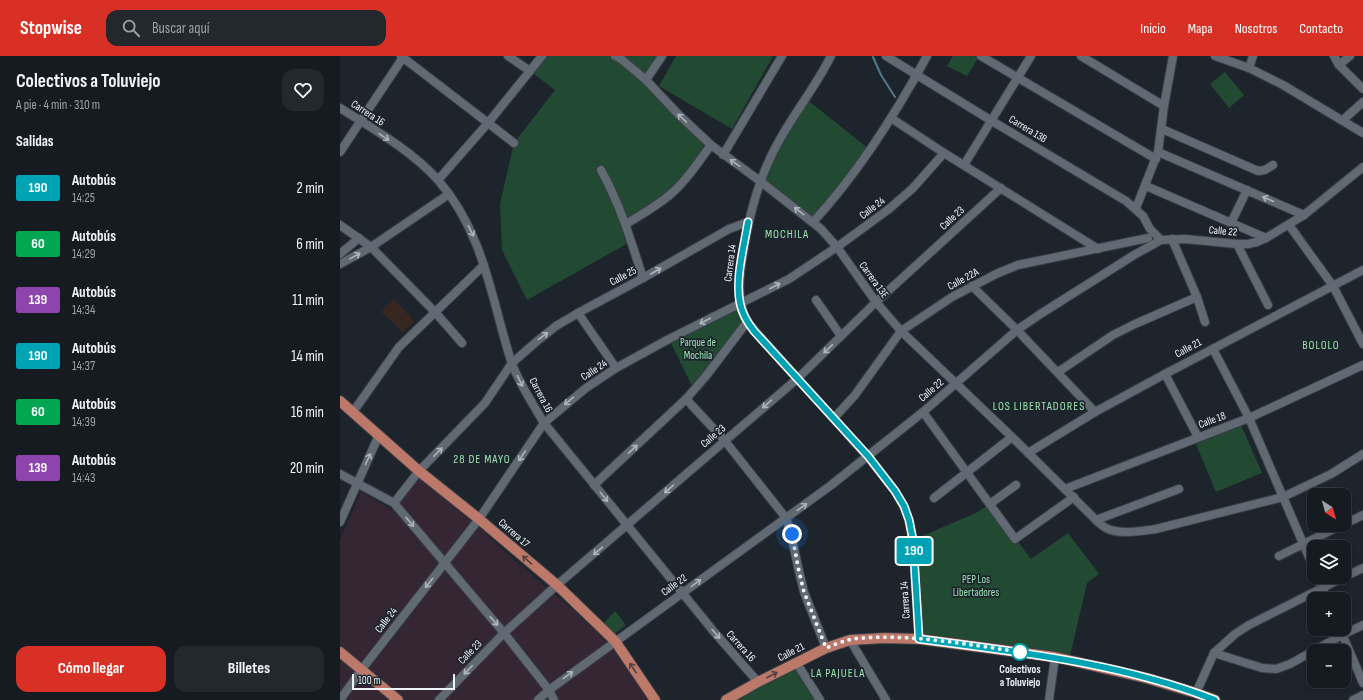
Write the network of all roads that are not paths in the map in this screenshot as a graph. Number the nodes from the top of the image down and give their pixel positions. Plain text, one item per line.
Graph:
1 (508, 56) edge
2 (542, 56) edge
3 (615, 56) edge
4 (662, 56) edge
5 (782, 56) edge
6 (832, 56) edge
7 (886, 56) edge
8 (927, 56) edge
9 (981, 56) edge
10 (1031, 56) edge
11 (1081, 56) edge
12 (1173, 56) edge
13 (1215, 56) edge
14 (1253, 56) edge
15 (1334, 56) edge
16 (1350, 56) edge
17 (403, 57) edge
18 (1339, 65) junction
19 (1249, 68) junction
20 (530, 71) junction
21 (917, 75) junction
22 (1018, 78) junction
23 (646, 80) junction
24 (1363, 90) edge
25 (1363, 102) edge
26 (1164, 106) junction
27 (340, 108) edge
28 (891, 118) junction
29 (360, 120) junction
30 (1343, 120) junction
31 (992, 121) junction
32 (488, 123) junction
33 (1162, 129) junction
34 (1363, 133) edge
35 (514, 143) dead end
36 (711, 145) junction
37 (340, 152) edge
38 (944, 153) junction
39 (723, 155) junction
40 (1157, 156) junction
41 (1273, 164) dead end
42 (964, 165) junction
43 (1363, 167) edge
44 (601, 170) dead end
45 (438, 180) junction
46 (760, 181) junction
47 (1146, 186) junction
48 (1001, 188) junction
49 (1248, 190) junction
50 (449, 194) junction
51 (1136, 208) junction
52 (1304, 215) junction
53 (748, 222) junction
54 (814, 222) junction
55 (1231, 223) junction
56 (626, 224) junction
57 (340, 225) edge
58 (1289, 225) junction
59 (1150, 229) junction
60 (358, 238) junction
61 (1266, 238) junction
62 (1172, 239) junction
63 (1162, 240) junction
64 (1129, 242) junction
65 (1148, 243) junction
66 (1237, 244) junction
67 (837, 247) junction
68 (371, 248) junction
69 (1098, 249) junction
70 (340, 254) edge
71 (1134, 255) junction
72 (340, 264) edge
73 (484, 265) junction
74 (1363, 270) edge
75 (643, 278) junction
76 (972, 286) junction
77 (1333, 286) junction
78 (1197, 297) junction
79 (816, 300) dead end
80 (876, 302) junction
81 (740, 303) junction
82 (1268, 305) dead end
83 (435, 312) junction
84 (578, 313) junction
85 (747, 322) junction
86 (1206, 322) dead end
87 (1017, 330) junction
88 (901, 332) junction
89 (841, 336) junction
90 (462, 343) dead end
91 (1363, 344) edge
92 (1213, 349) junction
93 (512, 363) junction
94 (1363, 365) edge
95 (616, 368) junction
96 (1058, 372) junction
97 (1165, 374) junction
98 (797, 379) junction
99 (955, 384) junction
100 (686, 399) junction
101 (340, 401) edge
102 (353, 412) junction
103 (923, 412) junction
104 (1096, 412) junction
105 (834, 418) junction
106 (1249, 418) junction
107 (544, 423) junction
108 (379, 435) junction
109 (1012, 437) junction
110 (1198, 437) junction
111 (725, 441) junction
112 (1028, 452) junction
113 (1363, 454) edge
114 (868, 456) junction
115 (419, 471) junction
116 (968, 472) junction
117 (340, 474) edge
118 (357, 483) junction
119 (594, 485) junction
120 (1016, 485) dead end
121 (1065, 489) junction
122 (1179, 489) dead end
123 (1074, 497) junction
124 (1283, 497) junction
125 (934, 498) dead end
126 (394, 503) junction
127 (990, 504) junction
128 (1363, 515) edge
129 (786, 518) junction
130 (479, 519) junction
131 (1096, 520) junction
132 (1351, 521) edge
133 (340, 522) edge
134 (628, 525) junction
135 (1328, 532) edge
136 (1303, 544) junction
137 (1307, 553) edge
138 (1279, 556) dead end
139 (445, 564) junction
140 (1363, 568) edge
141 (1351, 574) edge
142 (1321, 584) edge
143 (1329, 584) edge
144 (557, 586) junction
145 (1322, 587) junction
146 (1324, 592) edge
147 (682, 593) junction
148 (1363, 625) edge
149 (1351, 629) edge
150 (504, 633) junction
151 (1335, 636) edge
152 (1343, 636) edge
153 (919, 639) junction
154 (850, 640) junction
155 (615, 641) junction
156 (826, 648) junction
157 (340, 652) edge
158 (1214, 653) junction
159 (1055, 657) junction
160 (796, 662) junction
161 (362, 669) junction
162 (758, 682) junction
163 (1363, 683) edge
164 (549, 690) junction
165 (1196, 693) junction
166 (1363, 695) edge
167 (340, 700) edge
168 (398, 700) edge
169 (439, 700) edge
170 (538, 700) edge
171 (554, 700) edge
172 (654, 700) edge
173 (726, 700) edge
174 (820, 700) edge
175 (886, 700) edge
176 (1049, 700) edge
177 (1215, 700) edge
178 (1352, 700) edge

1 - 20 street
2 - 20 street
3 - 23 street, Carrera 13E
4 - 23 street
5 - 39 street
6 - 46 street
7 - 21 street, Carrera 13B
8 - 21 street
9 - 22 street
10 - 22 street
11 - 26 street
12 - 26 street
13 - 19 street
14 - 19 street
15 - 18 street
16 - 18 street
17 - 29 street
17 - 32 street
18 - 24 street
19 - 30 street
20 - 32 street
21 - 28 street
21 - 31 street, Carrera 13B
22 - 31 street
22 - 40 street
36 -> 23 street, Carrera 13E
25 - 30 street
26 - 33 street
27 - 29 street, Carrera 16
28 - 38 street
28 - 54 street
29 - 37 street
29 -> 45 street, Carrera 16
30 - 34 street
31 - 42 street
31 - 51 street, Carrera 13B
32 - 35 street
32 - 45 street
33 - 40 street
33 - 41 street
36 - 39 street, Carrera 13E
36 - 56 street
38 - 42 street
38 - 67 street, Calle 24
46 -> 39 street, Carrera 13E
40 - 47 street
40 - 49 street
42 - 48 street
43 - 52 street, Calle 22
44 - 56 street
45 - 50 street, Carrera 16
46 - 53 street
54 -> 46 street, Carrera 13E
47 - 51 street
47 - 55 street
48 - 69 street
48 - 80 street, Calle 23
52 -> 49 street
49 - 55 street
50 - 68 street
50 -> 73 street, Carrera 16
51 - 59 street, Carrera 13B
52 - 58 street, Calle 22
75 -> 53 street, Calle 25
53 - 81 street, Carrera 14
54 - 67 street, Carrera 13E
55 - 61 street
56 - 75 street
57 - 60 street
58 - 61 street, Calle 22
58 - 77 street
59 - 63 street, Carrera 13B
59 - 65 street
60 - 68 street
60 - 70 street
61 - 66 street, Calle 22
62 - 63 street, Calle 22
62 - 66 street, Calle 22
62 - 78 street
63 - 65 street, Calle 22
64 - 65 street, Calle 22A
64 - 69 street, Calle 22A
64 - 71 street
65 - 71 street, Calle 22
66 - 82 street
67 - 80 street, Carrera 13E
81 -> 67 street, Calle 24
72 -> 68 street
68 - 83 street
69 - 76 street, Calle 22A
71 - 87 street, Calle 22
73 - 83 street
73 - 93 street, Carrera 16
74 - 77 street, Calle 21
75 - 84 street, Calle 25
76 - 87 street
76 - 88 street, Calle 22A
77 - 91 street
77 - 92 street, Calle 21
78 - 86 street
78 - 96 street
79 - 89 street
80 - 88 street, Carrera 13E
80 - 89 street, Calle 23
81 - 85 street, Carrera 14
81 -> 95 street, Calle 24
83 - 90 street
83 - 102 street
93 -> 84 street, Calle 25
84 - 95 street
85 - 98 street, Carrera 14
85 - 100 street
87 - 96 street
87 - 99 street, Calle 22
88 - 99 street, Carrera 13E
88 - 105 street, Calle 22A
89 -> 98 street, Calle 23
92 - 97 street, Calle 21
92 - 106 street
93 -> 107 street, Carrera 16
115 -> 93 street, Calle 25
94 - 106 street, Calle 18
95 -> 107 street, Calle 24
96 - 104 street
97 - 104 street, Calle 21
97 - 110 street
98 - 105 street, Carrera 14
98 -> 111 street, Calle 23
99 - 103 street, Calle 22
99 - 109 street, Carrera 13E
100 - 111 street
119 -> 100 street
101 - 102 main road, Carrera 17
102 - 108 main road, Carrera 17
103 - 114 street, Calle 22
103 - 116 street
104 - 112 street, Calle 21
105 - 114 street, Carrera 14
106 - 110 street, Calle 18
106 - 124 street
107 - 119 street, Carrera 16
107 -> 130 street, Calle 24
108 - 115 main road, Carrera 17
118 -> 108 street
109 - 112 street, Carrera 13E
109 - 116 street
110 - 121 street, Calle 18
111 - 129 street
111 -> 134 street, Calle 23
112 - 121 street, Carrera 13E
113 - 124 street
129 -> 114 street, Calle 22
114 - 153 street, Carrera 14
115 - 126 street, Calle 25
115 - 130 main road, Carrera 17
116 - 125 street
116 - 127 street
117 - 118 street
118 - 126 street
118 - 133 street
119 -> 134 street, Carrera 16
120 - 127 street
121 - 123 street, Carrera 13E
122 - 131 street
123 - 127 street
123 - 131 street, Carrera 13E
124 - 131 street, Carrera 13E
124 - 136 street
126 -> 139 street
128 - 132 street
147 -> 129 street, Calle 22
129 - 156 street
130 - 139 street, Calle 24
144 -> 130 main road, Carrera 17
134 -> 144 street, Calle 23
134 - 147 street, Carrera 16
135 - 136 street
136 - 137 street
136 - 138 street
139 -> 150 street
139 -> 161 street, Calle 24
140 - 141 street
142 - 145 street
143 - 145 street
144 - 150 street, Calle 23
144 - 155 main road, Carrera 17
145 - 146 street
145 - 158 street
147 - 155 street, Calle 22
147 -> 162 street, Carrera 16
148 - 149 street
150 - 164 street
150 -> 169 street, Calle 23
151 - 158 street
152 - 163 street
153 - 154 main road, Calle 21
153 - 159 main road
154 - 156 main road, Calle 21
154 - 175 street
164 -> 155 street, Calle 22
172 -> 155 main road, Carrera 17
156 - 160 main road, Calle 21
157 - 161 main road
158 - 165 street
159 - 165 main road
159 - 176 street
162 -> 160 main road, Calle 21
160 - 174 street
161 - 167 street, Calle 24
161 - 168 main road
162 - 173 main road, Calle 21
164 - 170 street, Calle 22
164 - 171 street
165 - 177 main road
166 - 178 street

